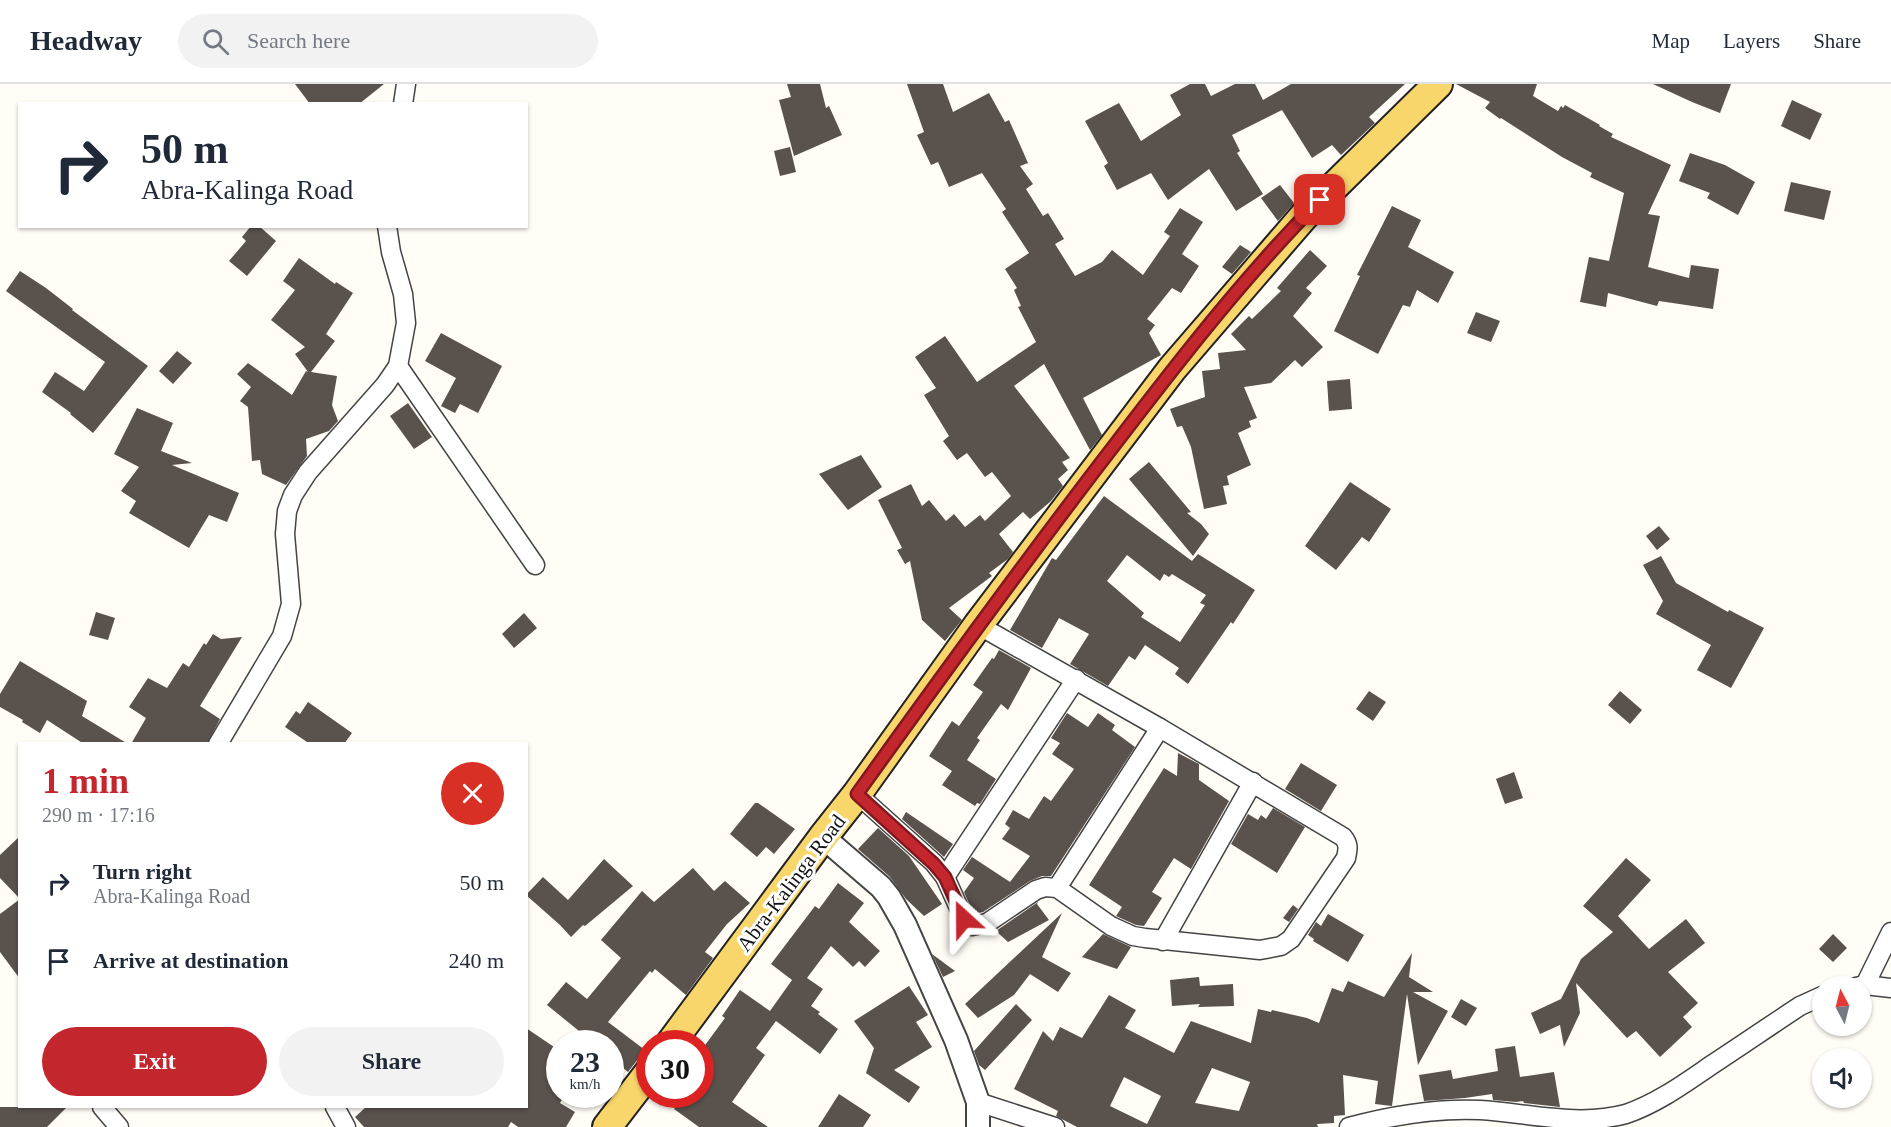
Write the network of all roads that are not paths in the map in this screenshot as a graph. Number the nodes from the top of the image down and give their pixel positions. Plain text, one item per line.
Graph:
1 (406, 84) edge
2 (1438, 84) edge
3 (403, 102) edge
4 (387, 228) edge
5 (398, 366) junction
6 (535, 565) dead end
7 (978, 625) junction
8 (1076, 679) junction
9 (1160, 728) junction
10 (219, 742) edge
11 (1253, 782) junction
12 (857, 794) junction
13 (823, 837) junction
14 (945, 877) junction
15 (1057, 888) junction
16 (1891, 932) edge
17 (1163, 941) junction
18 (1867, 976) edge
19 (1872, 987) edge
20 (1891, 988) edge
21 (1812, 1001) edge
22 (680, 1030) edge
23 (636, 1089) edge
24 (978, 1102) junction
25 (103, 1108) edge
26 (336, 1108) edge
27 (1379, 1123) edge
28 (119, 1127) edge
29 (346, 1127) edge
30 (607, 1127) edge
31 (978, 1127) edge
32 (1055, 1127) edge
33 (1349, 1127) edge

1 - 3 street
2 - 7 main road, Abra-Kalinga Road
4 - 5 street
5 - 6 street
5 - 10 street
7 - 8 street
7 - 12 main road, Abra-Kalinga Road
8 - 9 street
8 - 14 street
9 - 11 street
9 - 15 street
11 - 17 street
11 - 17 street
12 - 13 main road, Abra-Kalinga Road
12 - 14 street
13 - 22 main road, Abra-Kalinga Road
13 - 24 street
14 - 15 street
15 - 17 street
16 - 18 street
19 - 20 street
21 - 27 street
23 - 30 main road
24 - 31 street
24 - 32 street
25 - 28 street
26 - 29 street
27 - 33 street

